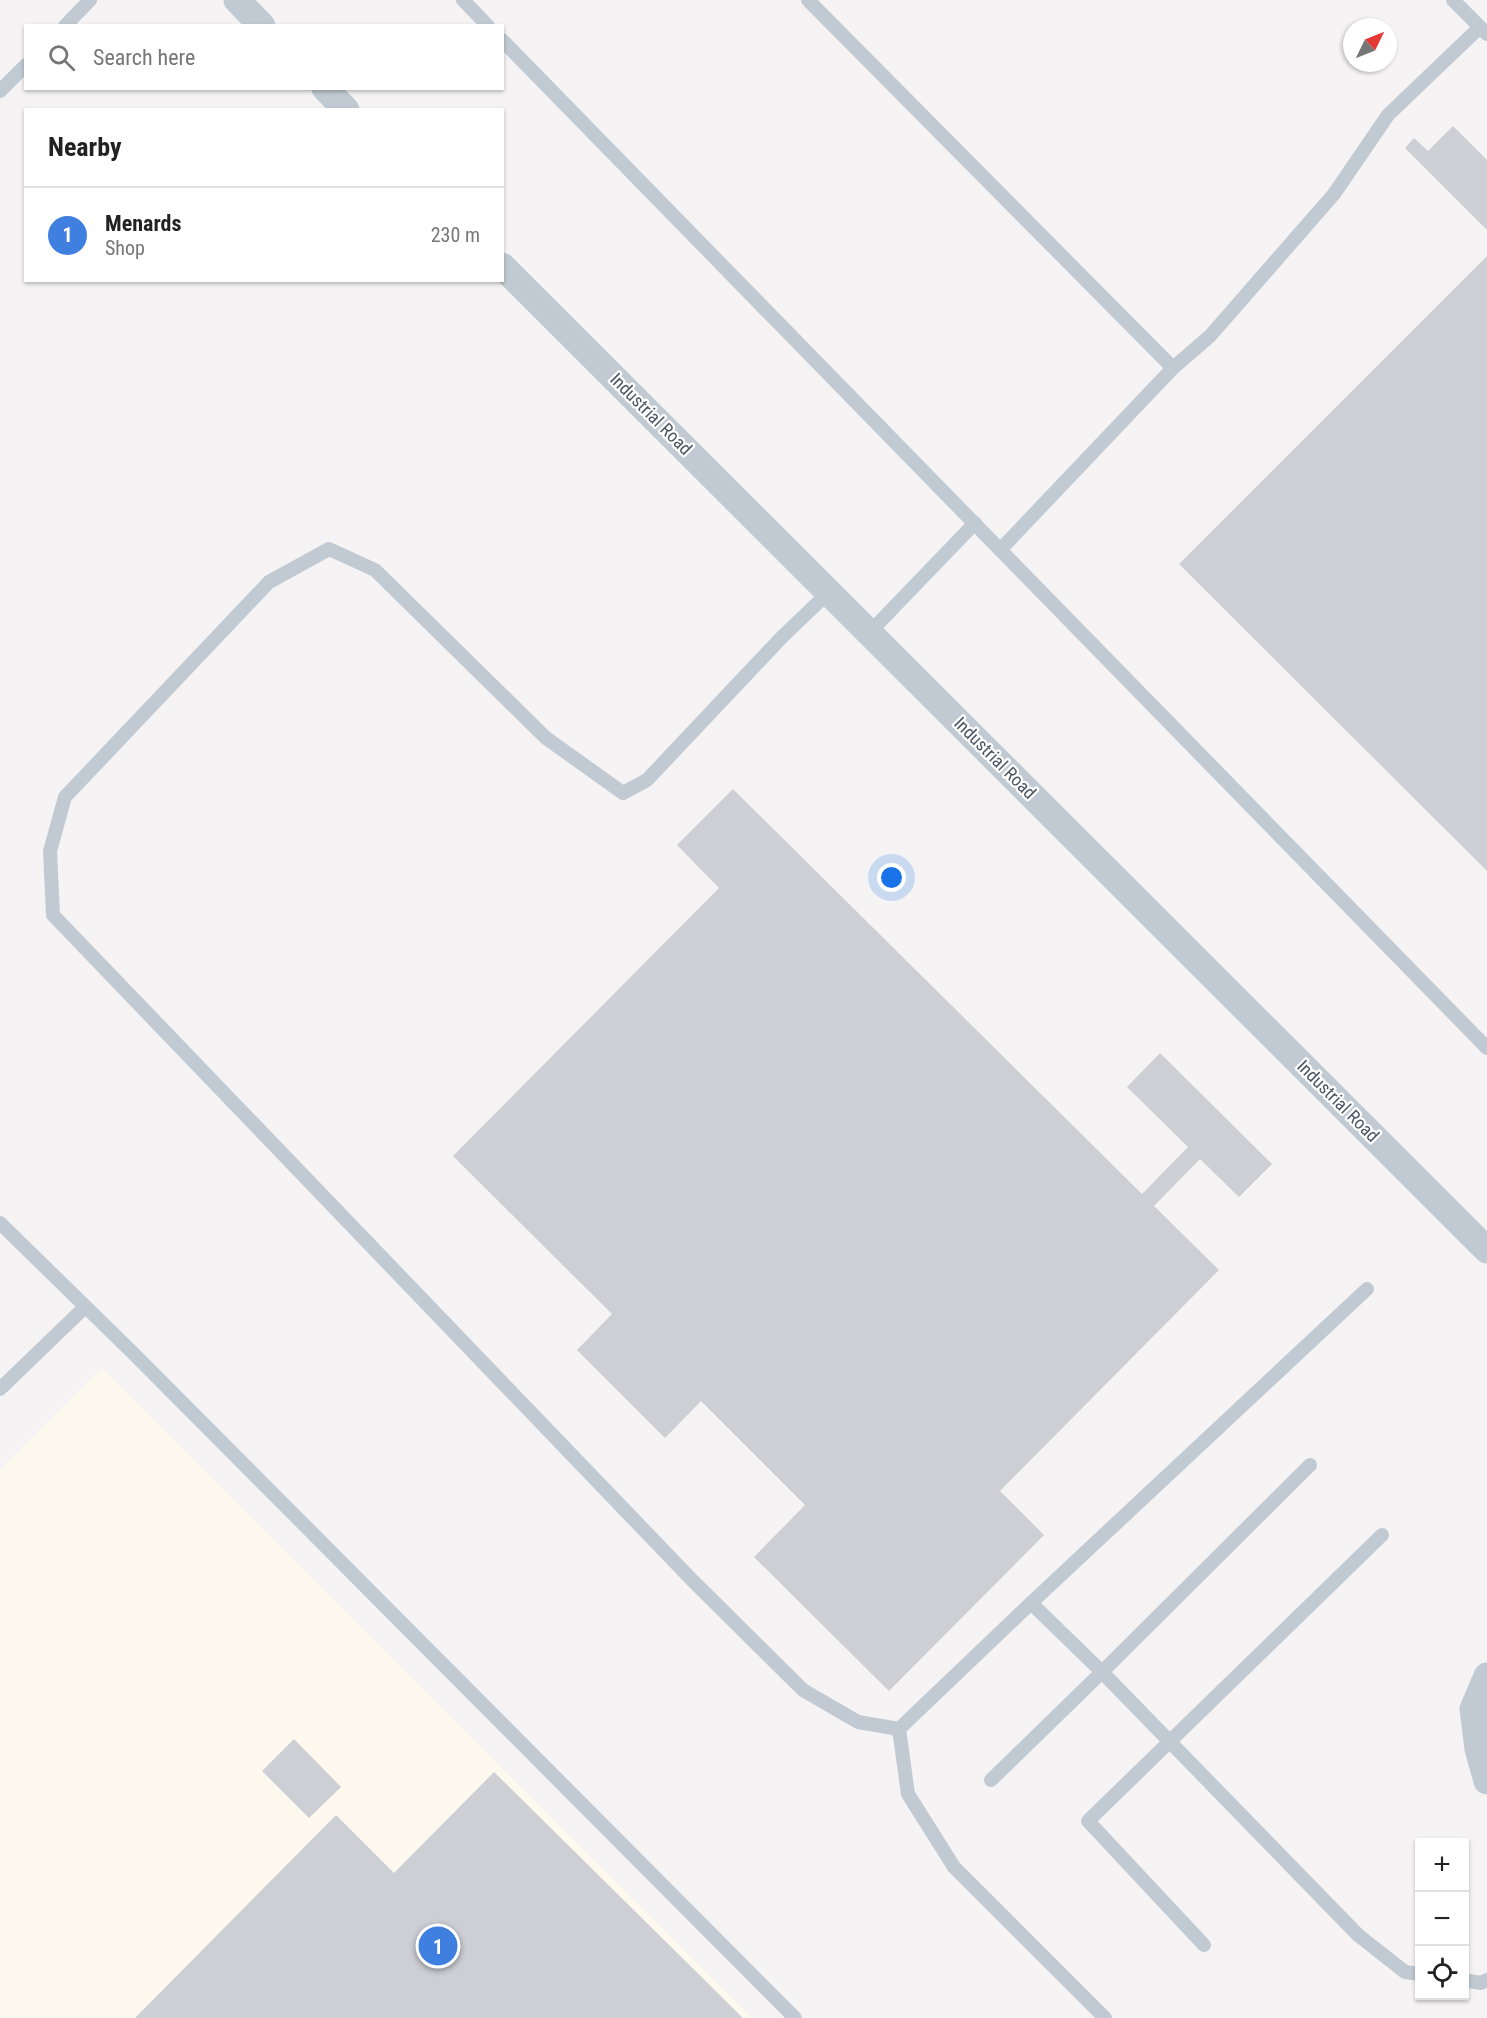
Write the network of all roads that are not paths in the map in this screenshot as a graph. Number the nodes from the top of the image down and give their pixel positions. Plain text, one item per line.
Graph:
1 (90, 0) edge
2 (237, 0) edge
3 (463, 0) edge
4 (808, 0) edge
5 (1453, 0) edge
6 (67, 24) edge
7 (260, 24) edge
8 (486, 24) edge
9 (1484, 31) edge
10 (504, 42) edge
11 (24, 67) edge
12 (0, 90) edge
13 (327, 90) edge
14 (344, 108) edge
15 (504, 268) edge
16 (1173, 368) junction
17 (975, 523) junction
18 (1000, 550) junction
19 (829, 592) junction
20 (870, 632) junction
21 (1487, 1048) edge
22 (0, 1223) edge
23 (1487, 1250) edge
24 (1366, 1289) dead end
25 (84, 1307) junction
26 (0, 1389) edge
27 (1310, 1465) dead end
28 (1382, 1536) dead end
29 (1031, 1603) junction
30 (1102, 1672) junction
31 (1487, 1676) edge
32 (899, 1729) junction
33 (1168, 1742) junction
34 (991, 1780) dead end
35 (1487, 1781) edge
36 (1204, 1945) dead end
37 (1415, 1973) edge
38 (1487, 1980) edge
39 (1469, 1981) edge
40 (795, 2018) edge
41 (1105, 2018) edge

1 - 6 lane
2 - 7 street
3 - 8 lane
4 - 16 lane
5 - 9 lane
9 - 16 lane
10 - 17 lane
11 - 12 lane
13 - 14 street
15 - 19 street, Industrial Road
16 - 18 lane
17 - 18 lane
17 - 20 lane
18 - 21 lane
19 - 20 street, Industrial Road
19 - 32 lane
20 - 23 street, Industrial Road
22 - 25 lane
24 - 29 lane
25 - 26 lane
25 - 40 lane
27 - 30 lane
28 - 33 lane
29 - 30 lane
29 - 32 lane
30 - 33 lane
30 - 34 lane
31 - 35 street
32 - 41 lane
33 - 36 lane
33 - 37 lane
38 - 39 lane

